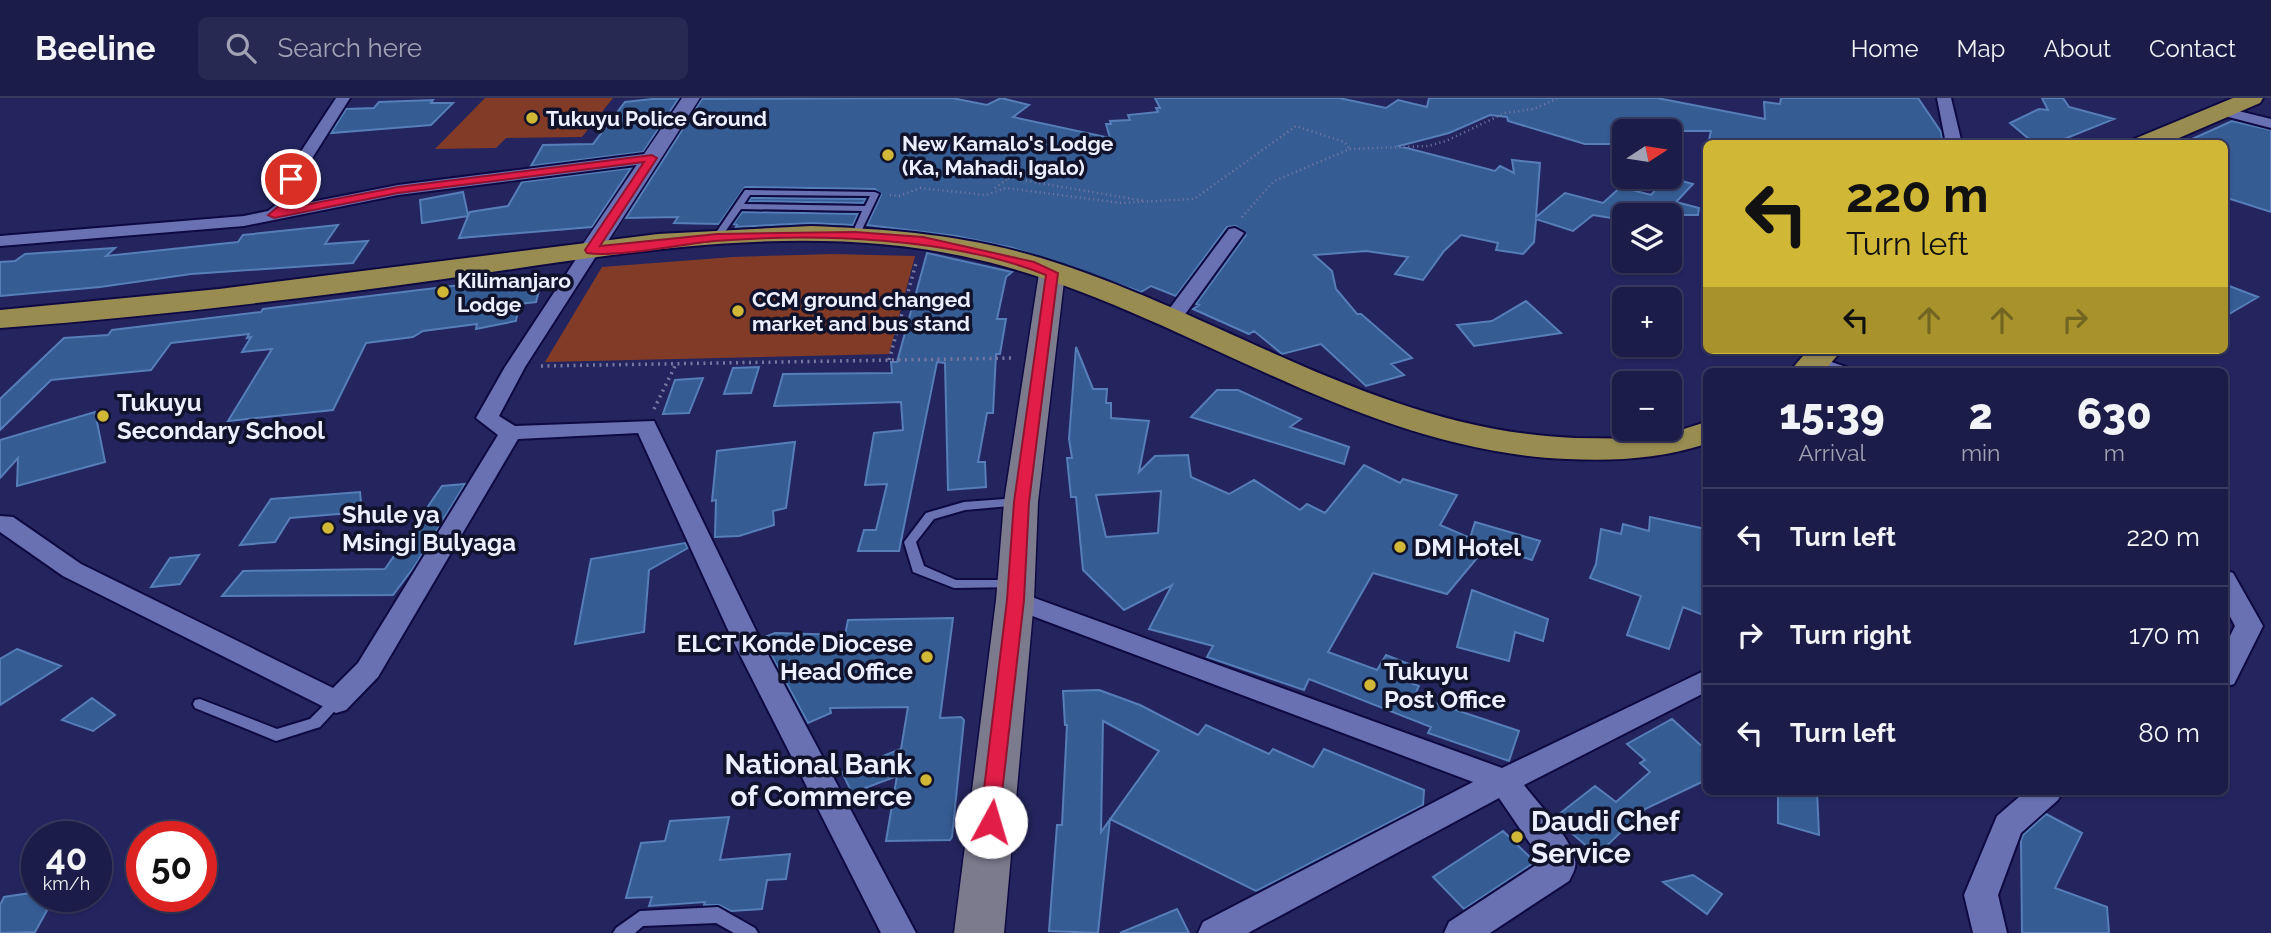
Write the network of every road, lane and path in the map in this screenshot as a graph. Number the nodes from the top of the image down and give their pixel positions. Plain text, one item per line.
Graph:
1 (343, 98) edge
2 (691, 98) edge
3 (1558, 98) edge
4 (1944, 98) edge
5 (2252, 98) edge
6 (2218, 110) junction
7 (2271, 124) edge
8 (1953, 140) edge
9 (2152, 140) edge
10 (1350, 149) junction
11 (652, 158) junction
12 (981, 159) dead end
13 (1010, 177) junction
14 (875, 194) junction
15 (986, 195) junction
16 (1157, 203) junction
17 (739, 206) junction
18 (274, 215) junction
19 (862, 222) junction
20 (1235, 233) joint
21 (717, 237) junction
22 (0, 240) edge
23 (923, 241) junction
24 (591, 250) junction
25 (1052, 273) junction
26 (0, 319) edge
27 (1171, 320) junction
28 (1041, 357) junction
29 (889, 360) junction
30 (676, 364) junction
31 (515, 367) junction
32 (646, 426) junction
33 (510, 433) junction
34 (1703, 434) edge
35 (1021, 502) junction
36 (4, 523) dead end
37 (2228, 587) edge
38 (1016, 592) junction
39 (2228, 669) edge
40 (1703, 682) edge
41 (336, 702) junction
42 (200, 704) dead end
43 (1504, 781) junction
44 (2042, 795) edge
45 (622, 933) edge
46 (749, 933) edge
47 (899, 933) edge
48 (979, 933) edge
49 (1215, 933) edge
50 (1461, 933) edge
51 (1990, 933) edge

1 - 18 street
2 - 11 street
3 - 10 path
4 - 8 street
5 - 6 highway
6 - 7 street
6 - 9 highway
10 - 16 path
10 - 20 path
11 - 18 street
11 - 24 street
12 - 13 path
13 - 15 path
13 - 16 path
14 - 15 path
14 - 17 lane
14 - 19 lane
15 - 16 path
17 - 19 lane
17 - 21 lane
18 - 22 street
19 - 21 highway
19 - 23 highway
20 - 27 street
21 - 24 highway
23 - 25 highway
23 - 29 path
24 - 26 highway
24 - 31 street
25 - 27 highway
25 - 28 main road
27 - 34 highway
28 - 29 path
28 - 35 main road
29 - 30 path
30 - 31 path
30 - 32 path
31 - 33 street
32 - 33 street
32 - 47 street
33 - 41 street
35 - 38 main road
35 - 38 lane
36 - 41 street
37 - 39 street
38 - 43 street
38 - 48 main road
40 - 43 street
41 - 42 lane
43 - 49 street
43 - 50 street
44 - 51 street
45 - 46 lane

